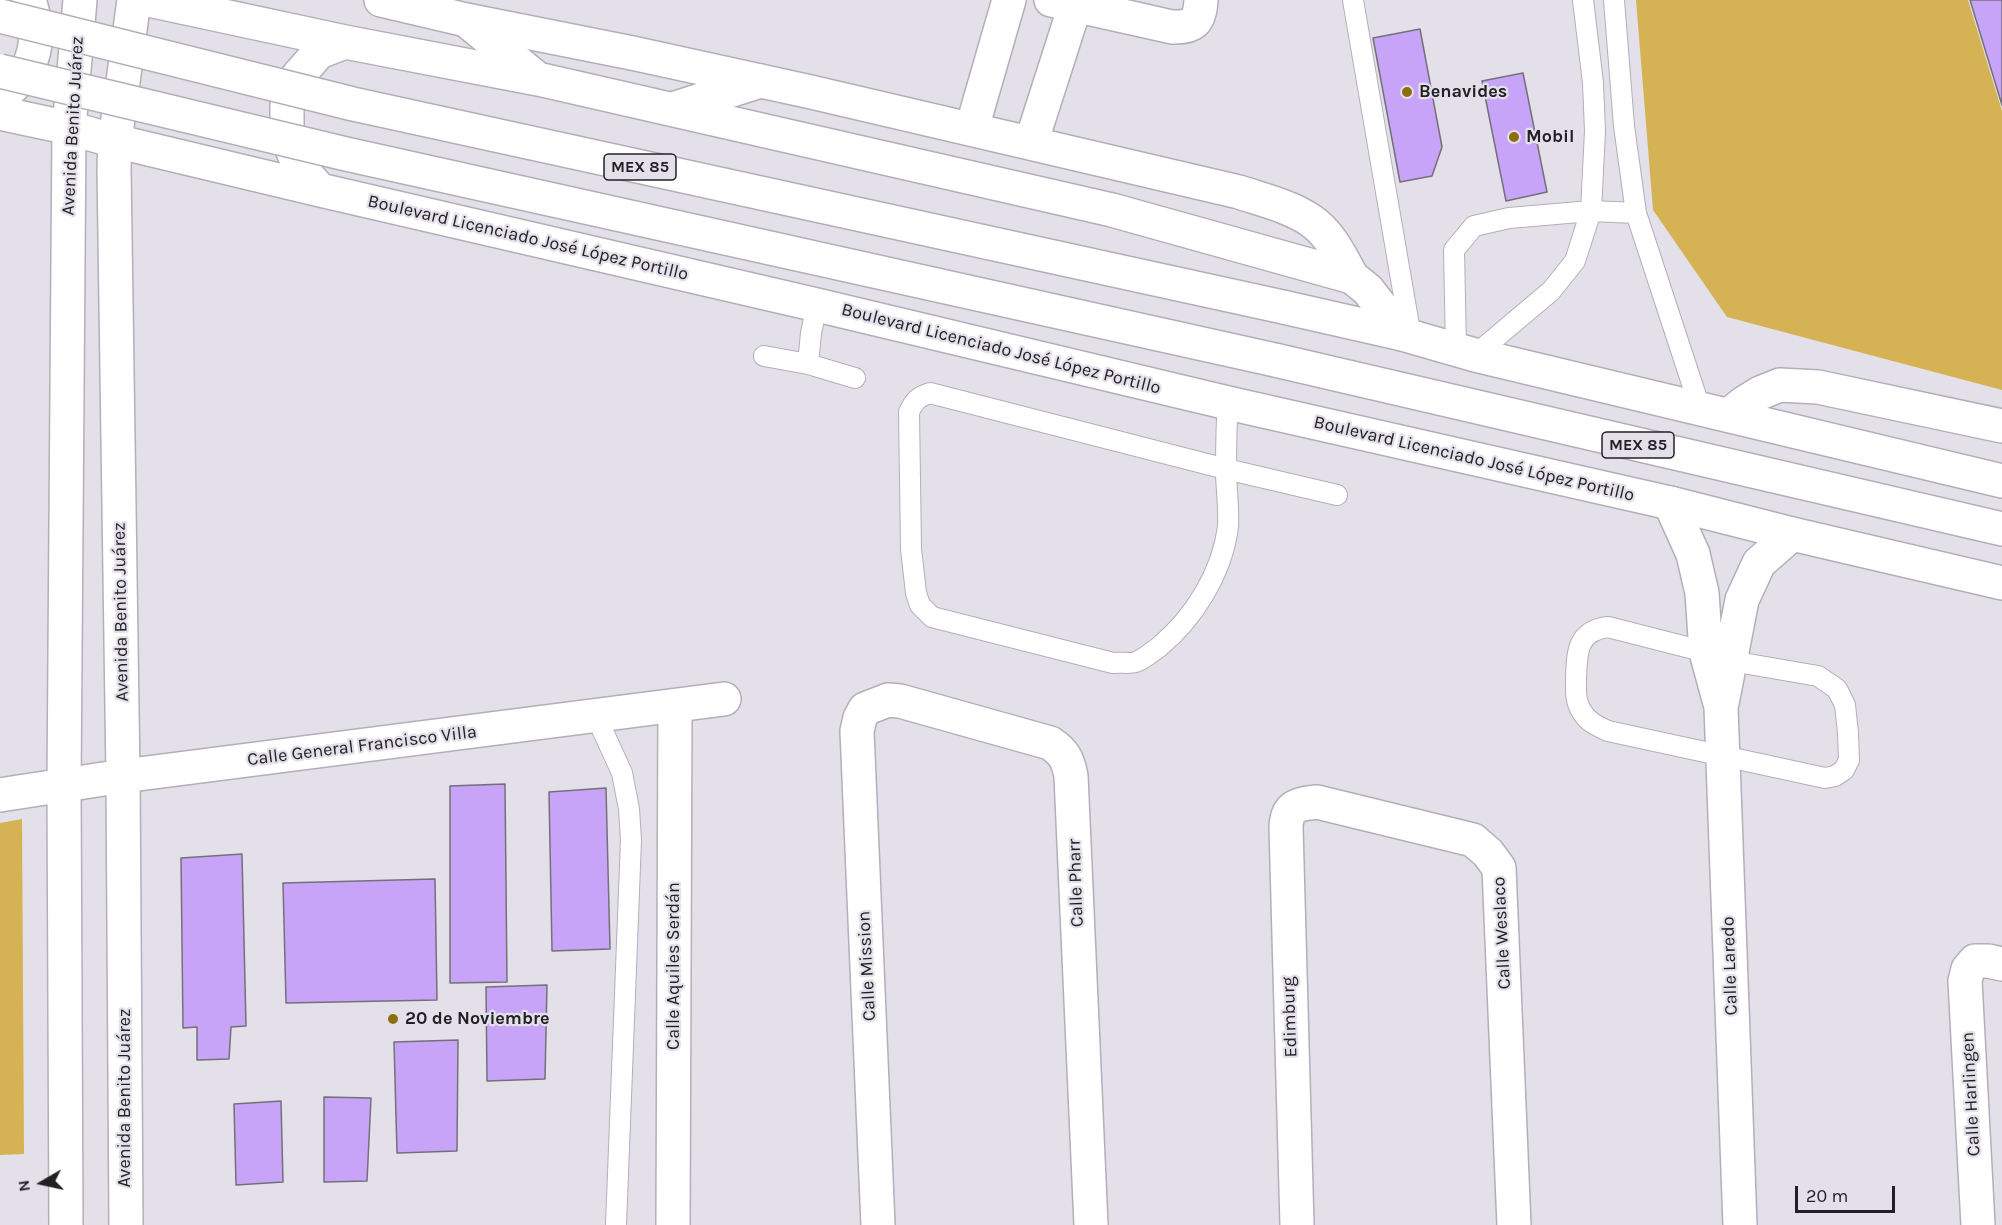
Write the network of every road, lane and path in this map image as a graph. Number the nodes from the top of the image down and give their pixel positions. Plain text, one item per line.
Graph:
1 (29, 0) edge
2 (80, 0) edge
3 (134, 0) edge
4 (149, 0) edge
5 (381, 0) edge
6 (1009, 0) edge
7 (1202, 0) edge
8 (1353, 0) edge
9 (1583, 0) edge
10 (1614, 0) edge
11 (1063, 3) edge
12 (0, 16) edge
13 (466, 21) junction
14 (345, 42) junction
15 (0, 71) edge
16 (537, 79) junction
17 (759, 81) junction
18 (0, 97) edge
19 (673, 109) junction
20 (0, 113) edge
21 (69, 128) junction
22 (972, 128) junction
23 (115, 141) junction
24 (1031, 143) junction
25 (320, 190) junction
26 (1591, 211) junction
27 (1636, 213) junction
28 (1352, 277) junction
29 (817, 304) junction
30 (1407, 335) junction
31 (1465, 352) junction
32 (764, 356) dead end
33 (808, 364) junction
34 (855, 378) dead end
35 (1228, 403) junction
36 (1715, 412) junction
37 (2002, 426) edge
38 (1226, 469) junction
39 (2002, 481) edge
40 (1337, 495) dead end
41 (1670, 503) junction
42 (2002, 529) edge
43 (1792, 534) junction
44 (2002, 583) edge
45 (1719, 657) junction
46 (724, 699) dead end
47 (675, 706) junction
48 (865, 709) joint
49 (596, 716) junction
50 (1722, 755) junction
51 (123, 776) junction
52 (64, 785) junction
53 (0, 795) edge
54 (1290, 810) joint
55 (1986, 964) edge
56 (66, 1225) edge
57 (126, 1225) edge
58 (616, 1225) edge
59 (673, 1225) edge
60 (878, 1225) edge
61 (1090, 1225) edge
62 (1297, 1225) edge
63 (1514, 1225) edge
64 (1740, 1225) edge
65 (1978, 1225) edge

1 - 18 main road
2 - 21 main road, Avenida Benito Juárez
3 - 23 main road, Avenida Benito Juárez
4 - 14 main road
5 - 13 main road
6 - 22 main road
7 - 11 main road
8 - 30 lane
9 - 26 lane
10 - 27 lane
11 - 24 main road
12 - 30 main road, MEX 85, bridge
13 - 16 main road
13 - 17 main road
14 - 16 main road
14 - 25 main road
15 - 42 main road, MEX 85, bridge
16 - 19 main road
17 - 19 main road
17 - 22 main road
19 - 28 main road
20 - 21 main road, Boulevard Licenciado José López Portillo
21 - 23 main road, Boulevard Licenciado José López Portillo
21 - 52 main road, Avenida Benito Juárez
22 - 24 main road
23 - 25 main road, Boulevard Licenciado José López Portillo
23 - 51 main road, Avenida Benito Juárez
24 - 28 main road
25 - 29 main road, Boulevard Licenciado José López Portillo
26 - 27 lane
26 - 31 lane
26 - 31 lane
27 - 36 lane
28 - 30 main road
29 - 33 lane
29 - 35 main road, Boulevard Licenciado José López Portillo
30 - 31 main road, MEX 85
31 - 36 main road, MEX 85
32 - 33 lane
33 - 34 lane
35 - 38 lane
35 - 41 main road, Boulevard Licenciado José López Portillo
36 - 37 main road
36 - 39 main road, MEX 85
38 - 38 lane
38 - 40 lane
41 - 43 main road, Boulevard Licenciado José López Portillo
41 - 45 main road, Calle Laredo
43 - 44 main road, Boulevard Licenciado José López Portillo
43 - 45 main road, Calle Laredo
45 - 50 main road, Calle Laredo
45 - 50 lane
45 - 50 lane
46 - 47 main road, Calle General Francisco Villa
47 - 49 main road, Calle General Francisco Villa
47 - 59 main road, Calle Aquiles Serdán
48 - 60 main road, Calle Mission
48 - 61 main road, Calle Pharr
49 - 51 main road, Calle General Francisco Villa
49 - 58 lane
50 - 64 main road, Calle Laredo
51 - 52 main road, Calle General Francisco Villa
51 - 57 main road, Avenida Benito Juárez
52 - 53 main road, Calle General Francisco Villa
52 - 56 main road, Avenida Benito Juárez
54 - 62 main road, Edimburg
54 - 63 main road, Calle Weslaco
55 - 65 main road, Calle Harlingen

